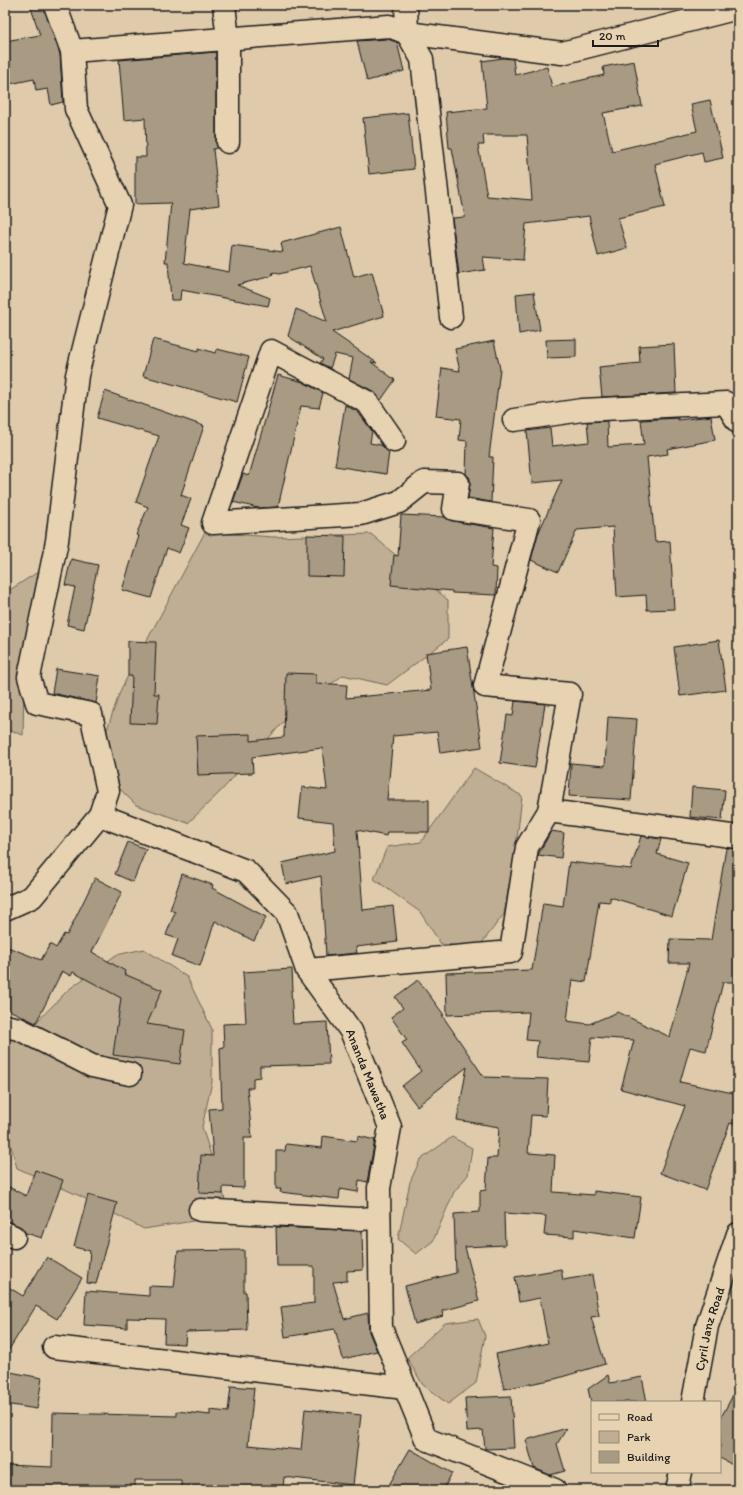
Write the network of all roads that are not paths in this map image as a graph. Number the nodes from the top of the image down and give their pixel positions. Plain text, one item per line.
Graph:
1 (55, 5) edge
2 (224, 5) edge
3 (406, 5) edge
4 (738, 8) edge
5 (407, 33) junction
6 (228, 39) junction
7 (72, 51) junction
8 (228, 142) dead end
9 (451, 317) dead end
10 (514, 420) dead end
11 (738, 422) edge
12 (394, 441) dead end
13 (549, 811) junction
14 (100, 815) junction
15 (738, 837) edge
16 (5, 908) edge
17 (307, 970) junction
18 (5, 1026) edge
19 (130, 1074) dead end
20 (200, 1210) dead end
21 (379, 1218) junction
22 (738, 1234) edge
23 (54, 1347) dead end
24 (405, 1388) junction
25 (693, 1401) edge
26 (681, 1473) edge
27 (555, 1490) edge
28 (677, 1490) edge

1 - 7 street
2 - 6 street
3 - 5 street
4 - 5 street
5 - 6 street
5 - 9 street
6 - 7 street
6 - 8 street
7 - 14 street
10 - 11 street
12 - 13 street
13 - 15 street
13 - 17 street
14 - 16 street
14 - 17 street, Ananda Mawatha
17 - 21 street, Ananda Mawatha
18 - 19 street
20 - 21 street
21 - 24 street, Ananda Mawatha
22 - 25 street, Cyril Janz Road
23 - 24 street
24 - 27 street, Ananda Mawatha
26 - 28 street

